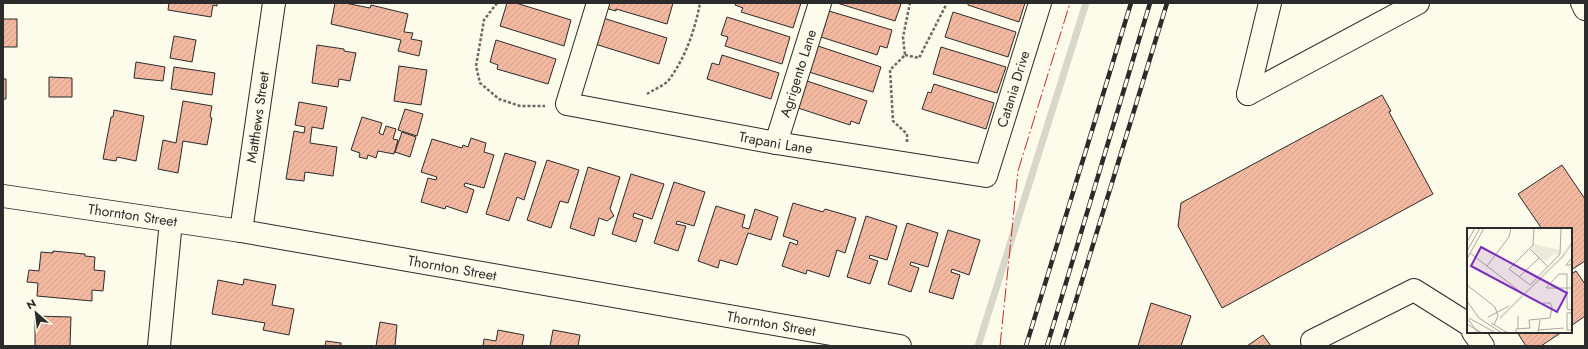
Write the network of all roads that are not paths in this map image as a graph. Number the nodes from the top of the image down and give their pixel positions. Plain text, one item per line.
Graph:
1 (274, 3) edge
2 (598, 3) edge
3 (820, 3) edge
4 (1040, 3) edge
5 (1270, 3) edge
6 (1418, 3) edge
7 (1582, 3) edge
8 (1585, 9) edge
9 (776, 143) junction
10 (986, 176) joint
11 (3, 196) edge
12 (171, 221) junction
13 (241, 231) junction
14 (1467, 323) edge
15 (1474, 333) edge
16 (1312, 341) dead end
17 (159, 346) edge
18 (900, 346) edge
19 (1483, 346) edge

1 - 13 street, Matthews Street
2 - 9 street, Trapani Lane
3 - 9 street, Agrigento Lane
4 - 10 street, Catania Drive
5 - 6 street
7 - 8 street
9 - 10 street, Trapani Lane
11 - 12 street, Thornton Street
12 - 13 street, Thornton Street
12 - 17 street
13 - 18 street, Thornton Street
14 - 16 street
15 - 19 street

